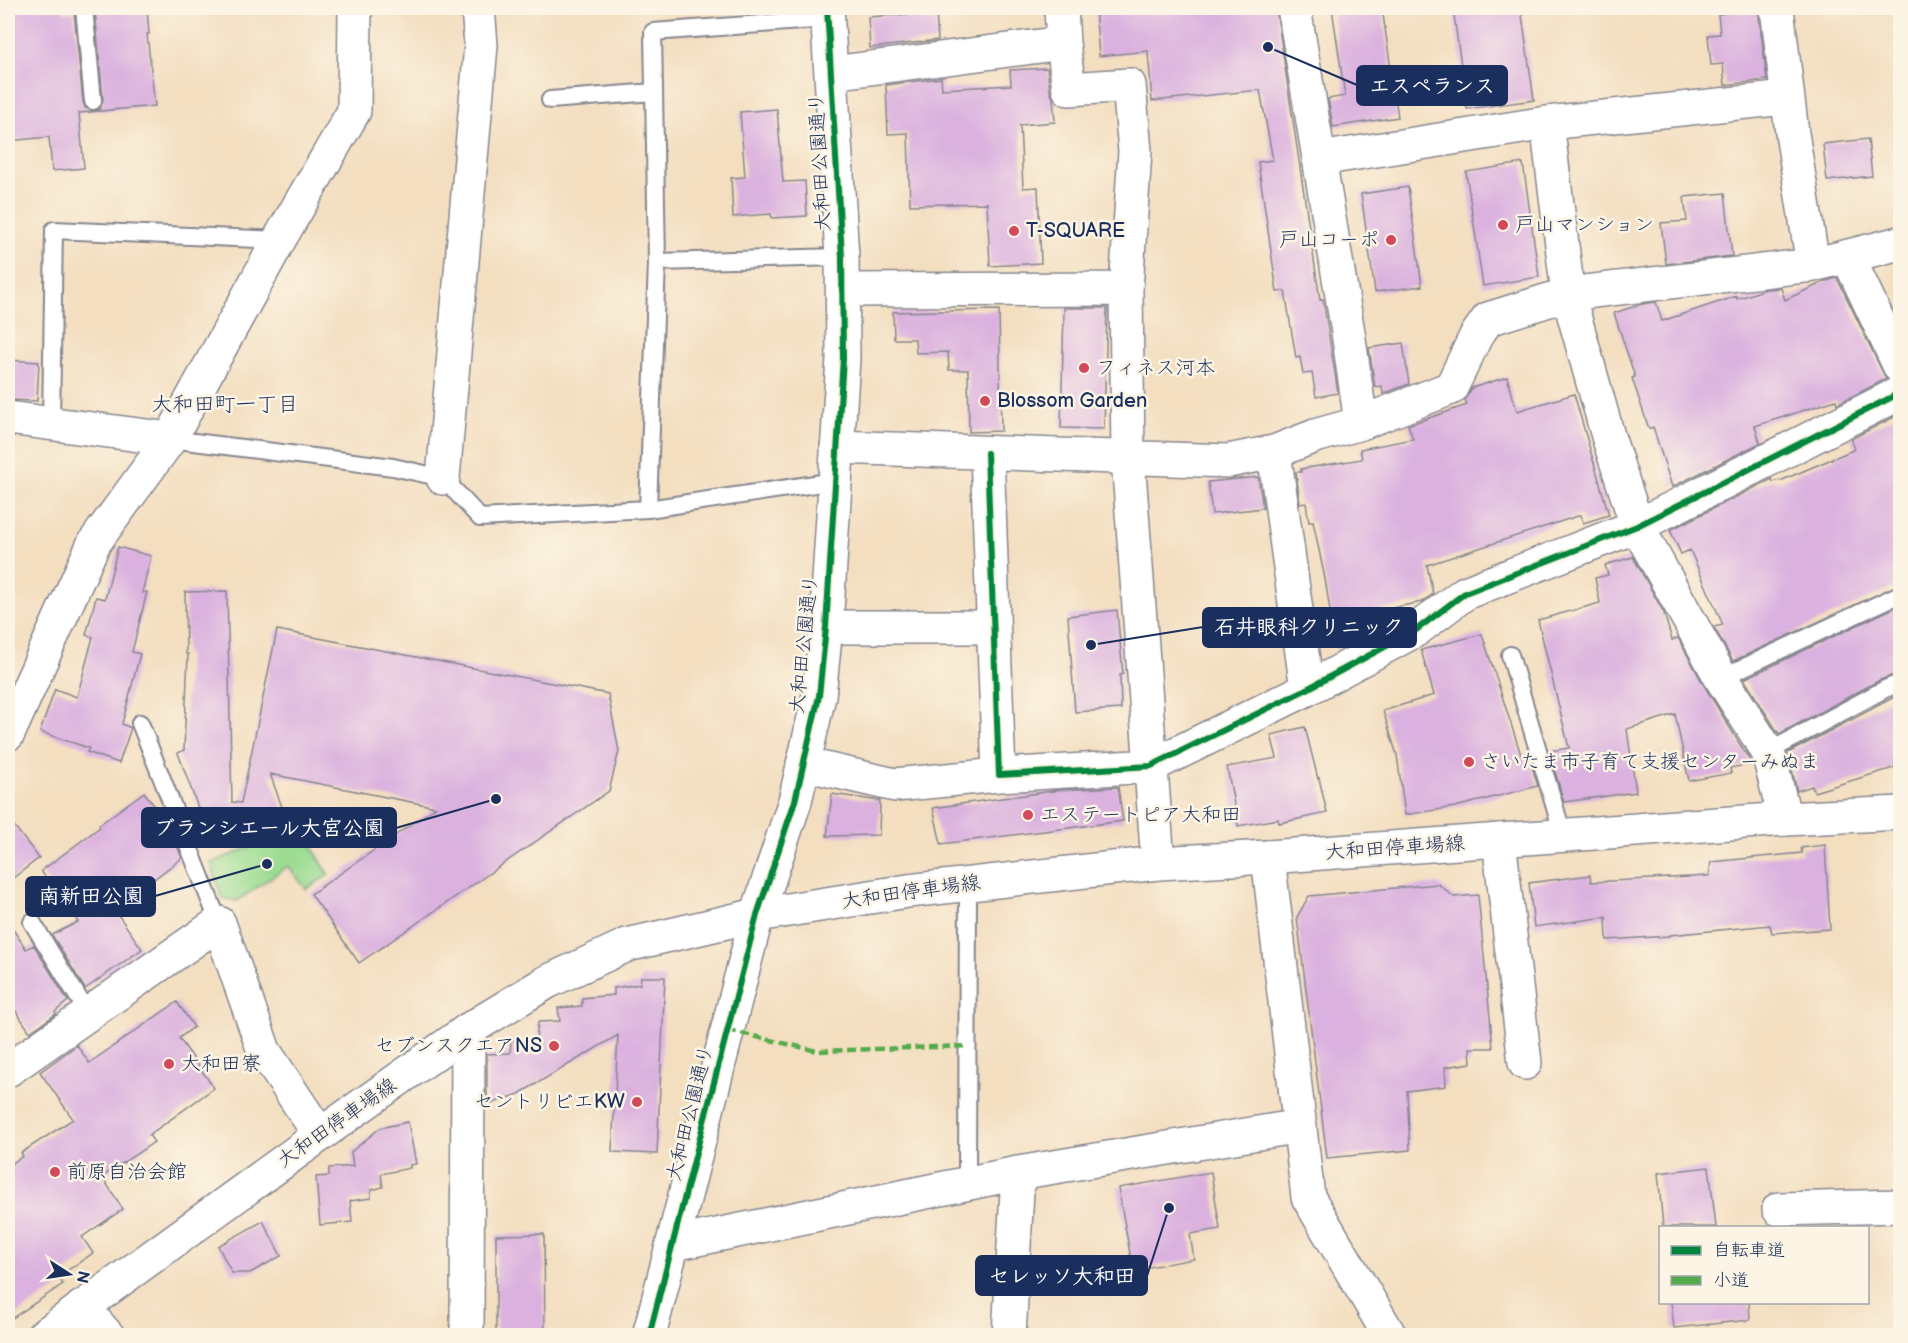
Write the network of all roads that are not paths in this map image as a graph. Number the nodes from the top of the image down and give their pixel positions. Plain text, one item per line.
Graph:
1 (84, 8) edge
2 (356, 8) edge
3 (478, 8) edge
4 (1061, 8) edge
5 (1294, 8) edge
6 (1777, 8) edge
7 (827, 13) edge
8 (1063, 43) junction
9 (832, 73) junction
10 (654, 92) junction
11 (1787, 98) junction
12 (550, 100) dead end
13 (93, 101) dead end
14 (1547, 123) junction
15 (1319, 159) junction
16 (279, 240) junction
17 (1900, 243) edge
18 (842, 257) junction
19 (1848, 257) junction
20 (657, 262) junction
21 (1813, 266) junction
22 (1126, 289) junction
23 (843, 290) junction
24 (1568, 294) junction
25 (1900, 367) edge
26 (1900, 393) edge
27 (8, 418) edge
28 (51, 423) junction
29 (1361, 423) junction
30 (170, 439) junction
31 (837, 447) junction
32 (1274, 452) junction
33 (987, 453) junction
34 (1128, 458) junction
35 (443, 478) junction
36 (835, 481) junction
37 (648, 509) junction
38 (1637, 526) junction
39 (1900, 594) edge
40 (826, 627) junction
41 (993, 627) junction
42 (1510, 655) dead end
43 (1721, 678) junction
44 (1900, 683) edge
45 (1307, 689) junction
46 (140, 723) dead end
47 (8, 734) edge
48 (1768, 752) junction
49 (803, 764) junction
50 (1151, 766) junction
51 (999, 775) junction
52 (1900, 813) edge
53 (1785, 819) junction
54 (1563, 835) junction
55 (1499, 840) junction
56 (1268, 857) junction
57 (1158, 862) junction
58 (968, 884) junction
59 (757, 915) junction
60 (32, 922) dead end
61 (219, 923) junction
62 (89, 1015) junction
63 (468, 1030) junction
64 (1525, 1064) dead end
65 (8, 1070) edge
66 (1300, 1126) junction
67 (320, 1135) junction
68 (1018, 1173) junction
69 (967, 1183) junction
70 (1900, 1206) edge
71 (1779, 1209) dead end
72 (673, 1244) junction
73 (82, 1307) junction
74 (43, 1335) edge
75 (108, 1335) edge
76 (467, 1335) edge
77 (649, 1335) edge
78 (1009, 1335) edge
79 (1390, 1335) edge

1 - 13 lane
2 - 16 street
3 - 35 street
4 - 8 street
5 - 15 street
6 - 11 street
7 - 9 street, 大和田公園通り
7 - 10 lane
8 - 9 street
8 - 22 street
9 - 18 street, 大和田公園通り
10 - 12 lane
10 - 20 lane
11 - 14 street
11 - 21 street
14 - 15 street
14 - 24 street
15 - 29 street
16 - 28 lane
16 - 30 street
17 - 19 street
18 - 20 lane
18 - 23 street, 大和田公園通り
19 - 21 street
19 - 25 street
20 - 37 lane
21 - 24 street
22 - 23 street
22 - 34 street
23 - 31 street, 大和田公園通り
24 - 29 street
24 - 38 street
26 - 38 street
27 - 28 street
28 - 30 street
29 - 32 street
30 - 35 lane
30 - 47 street
31 - 33 street
31 - 36 street, 大和田公園通り
32 - 34 street
32 - 45 street
33 - 34 street
33 - 41 street
34 - 50 street
35 - 37 lane
36 - 37 lane
36 - 40 street, 大和田公園通り
38 - 43 street
38 - 45 street
39 - 43 lane
40 - 41 street
40 - 49 street, 大和田公園通り
41 - 51 street
42 - 54 lane
43 - 48 street
44 - 48 lane
45 - 50 street
46 - 61 lane
48 - 53 street
49 - 51 street
49 - 59 street, 大和田公園通り
50 - 51 street
50 - 57 street
52 - 53 street, 大和田停車場線
53 - 54 street, 大和田停車場線
54 - 55 street, 大和田停車場線
55 - 56 street, 大和田停車場線
55 - 64 street
56 - 57 street, 大和田停車場線
56 - 66 street
57 - 58 street, 大和田停車場線
58 - 59 street, 大和田停車場線
58 - 69 lane
59 - 63 street, 大和田停車場線
59 - 72 street, 大和田公園通り
60 - 62 lane
61 - 62 street
61 - 67 street
62 - 65 street
63 - 67 street, 大和田停車場線
63 - 76 street
66 - 68 street
66 - 79 street
67 - 73 street, 大和田停車場線
68 - 69 street
68 - 78 street
69 - 72 street
70 - 71 street
72 - 77 street, 大和田公園通り
73 - 74 street, 大和田停車場線
73 - 75 street

